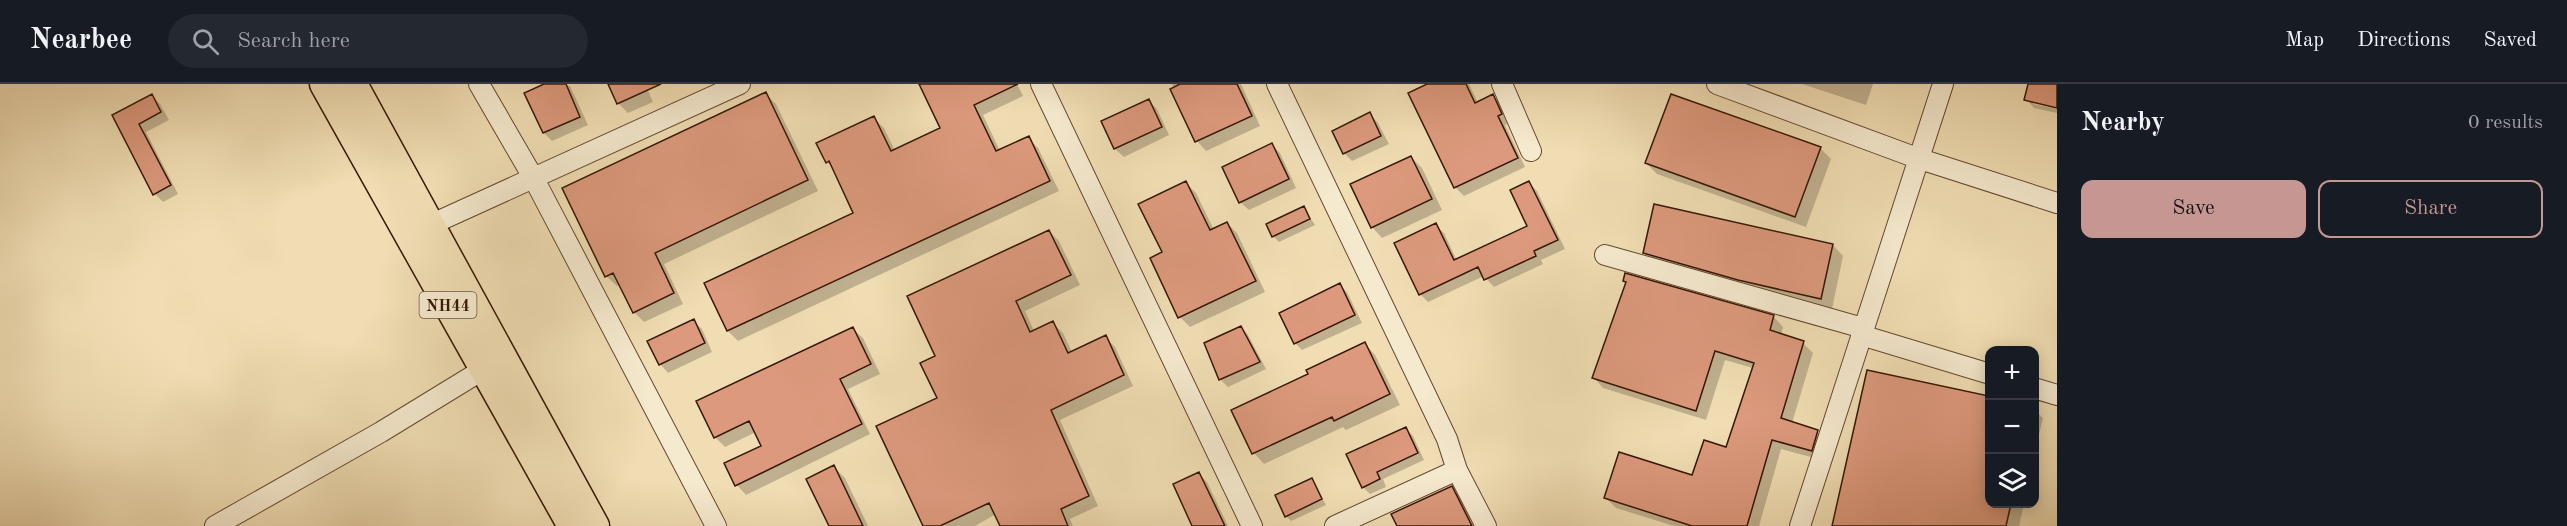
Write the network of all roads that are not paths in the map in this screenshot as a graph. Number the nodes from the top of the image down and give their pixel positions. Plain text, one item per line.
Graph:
1 (324, 84) edge
2 (352, 84) edge
3 (479, 84) edge
4 (740, 84) edge
5 (1041, 84) edge
6 (1277, 84) edge
7 (1502, 84) edge
8 (1717, 84) edge
9 (1943, 84) edge
10 (1531, 151) dead end
11 (1917, 158) junction
12 (534, 179) junction
13 (2057, 203) edge
14 (430, 225) junction
15 (1605, 255) dead end
16 (1862, 331) junction
17 (484, 369) junction
18 (1985, 373) edge
19 (2039, 390) edge
20 (2057, 395) edge
21 (1457, 470) junction
22 (215, 526) edge
23 (573, 526) edge
24 (595, 526) edge
25 (717, 526) edge
26 (1252, 526) edge
27 (1335, 526) edge
28 (1486, 526) edge
29 (1800, 526) edge

1 - 17 highway, NH44
2 - 14 highway, NH44
3 - 12 street
4 - 12 street
5 - 26 street
6 - 21 street
7 - 10 street
8 - 11 street
9 - 11 street
11 - 13 street
11 - 16 street
12 - 14 street
12 - 25 street
14 - 24 highway, NH44
15 - 16 street
16 - 18 street
16 - 29 street
17 - 22 street
17 - 23 highway, NH44
19 - 20 street
21 - 27 street
21 - 28 street

